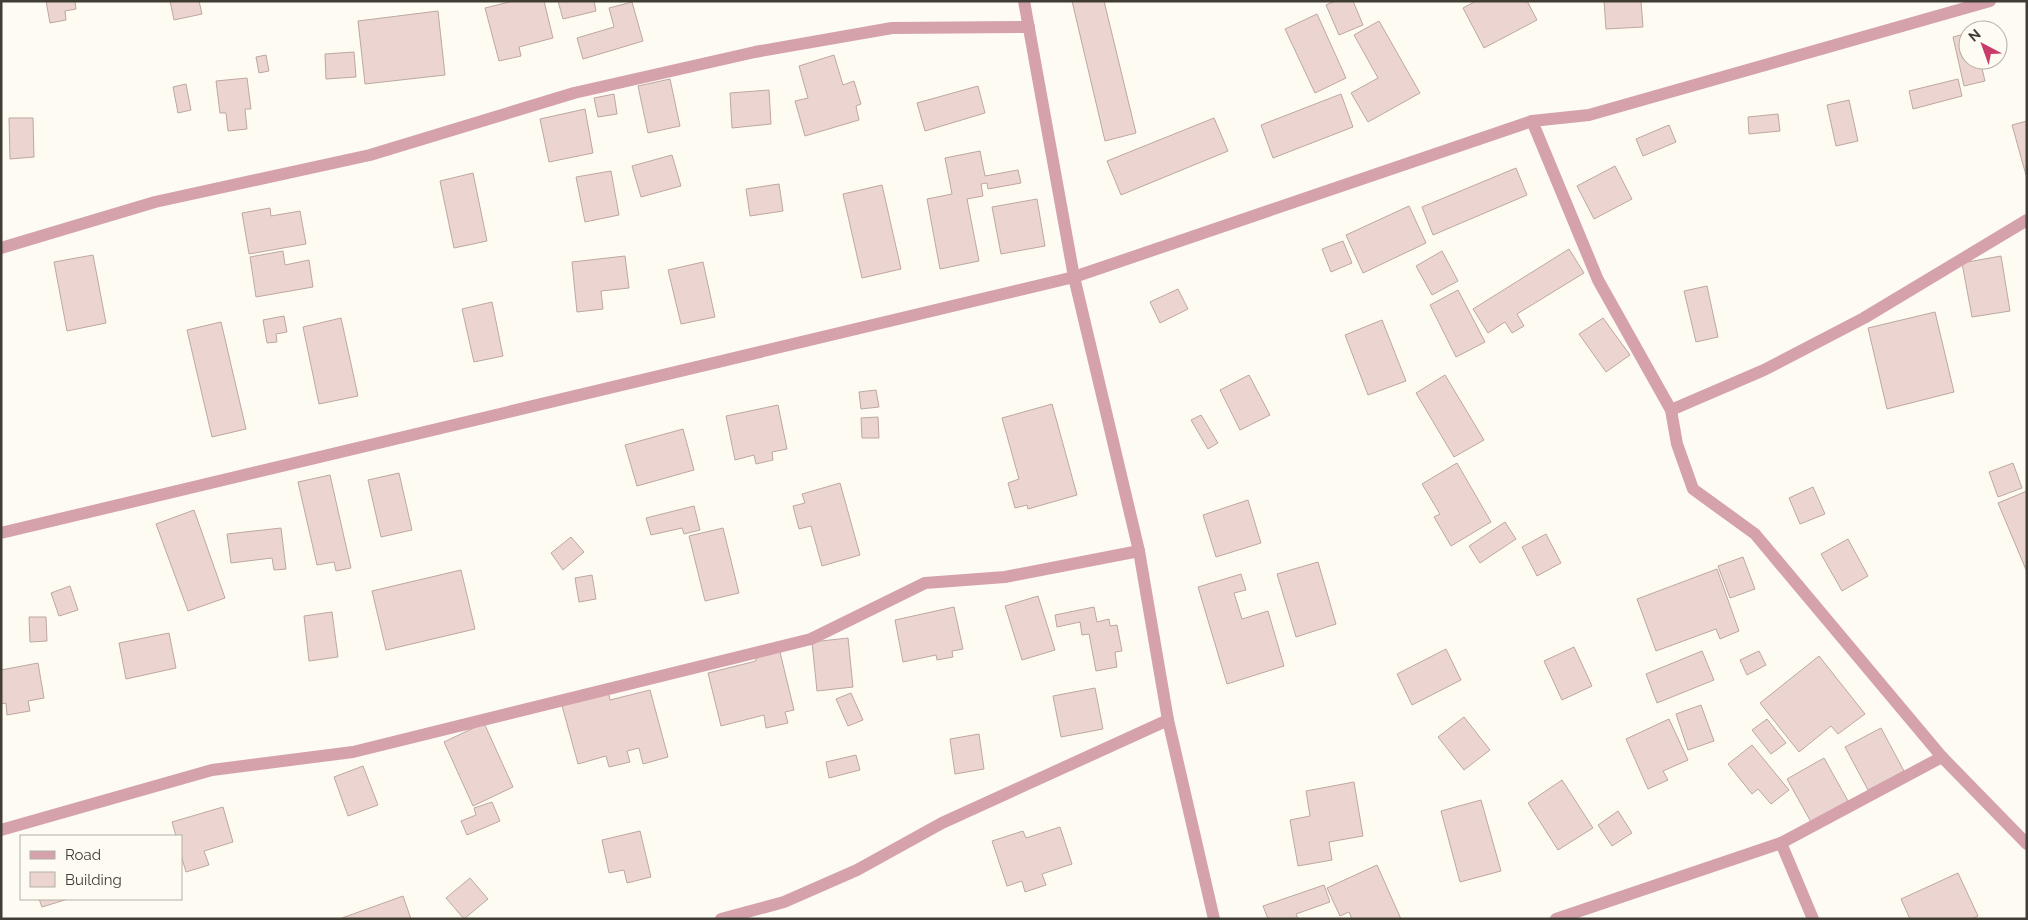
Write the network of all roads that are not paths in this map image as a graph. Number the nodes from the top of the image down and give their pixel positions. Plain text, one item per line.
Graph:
1 (1024, 1) edge
2 (1990, 1) edge
3 (1029, 27) junction
4 (1532, 121) junction
5 (2027, 220) edge
6 (1, 248) edge
7 (1074, 277) junction
8 (1671, 410) junction
9 (1, 532) edge
10 (1139, 551) junction
11 (1168, 720) junction
12 (1942, 758) junction
13 (1, 830) edge
14 (1780, 844) junction
15 (2027, 844) edge
16 (721, 919) edge
17 (1214, 919) edge
18 (1556, 919) edge
19 (1813, 919) edge

1 - 3 street
2 - 4 street
3 - 6 street
3 - 7 street
4 - 7 street
4 - 8 street
5 - 8 street
7 - 9 street
7 - 10 street
8 - 12 street
10 - 11 street
10 - 13 street
11 - 16 street
11 - 17 street
12 - 14 street
12 - 15 street
14 - 18 street
14 - 19 street

